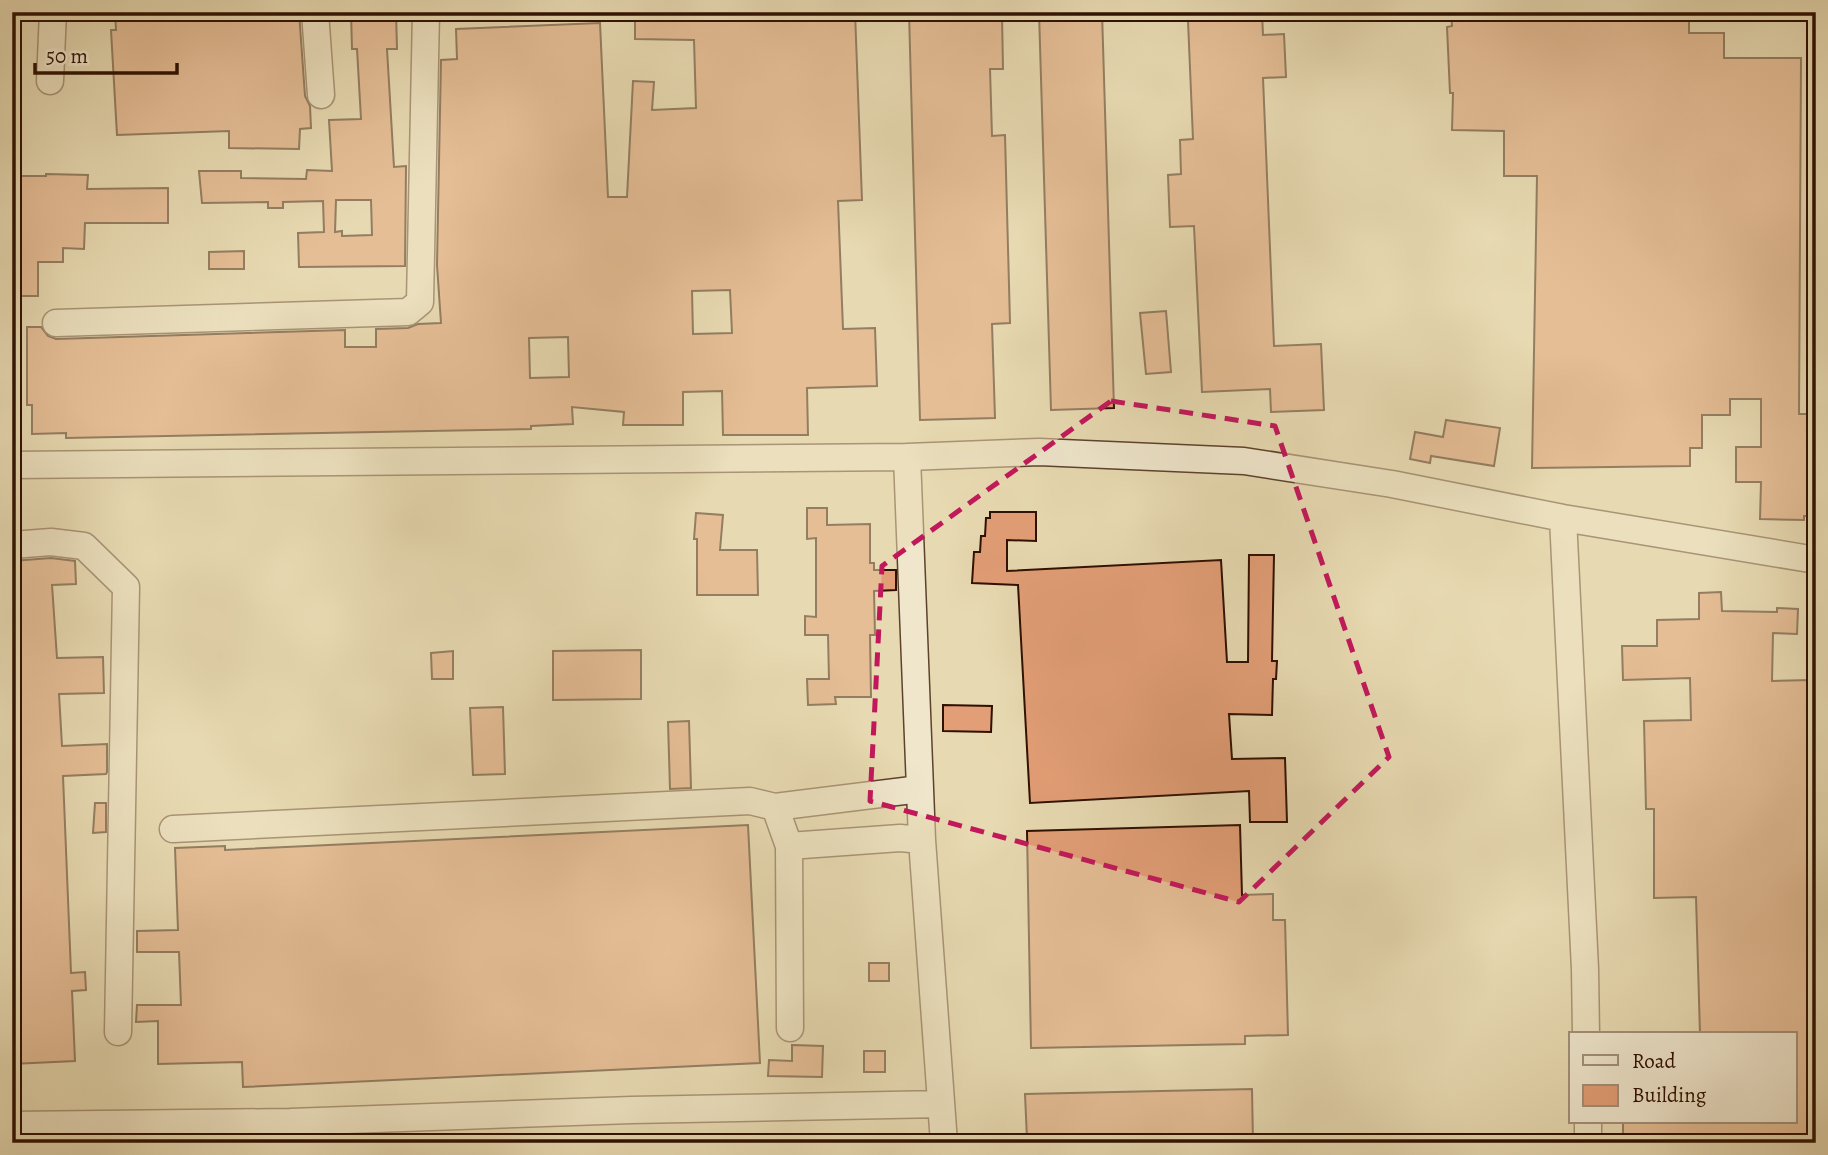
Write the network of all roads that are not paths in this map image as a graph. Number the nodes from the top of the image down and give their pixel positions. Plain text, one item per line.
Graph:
1 (53, 12) edge
2 (315, 12) edge
3 (426, 12) edge
4 (50, 81) dead end
5 (321, 95) dead end
6 (56, 323) dead end
7 (907, 457) junction
8 (12, 466) edge
9 (1563, 518) junction
10 (12, 545) edge
11 (1816, 560) edge
12 (920, 789) junction
13 (775, 807) junction
14 (173, 829) dead end
15 (922, 840) junction
16 (789, 846) junction
17 (790, 1028) dead end
18 (118, 1032) dead end
19 (1586, 1032) edge
20 (941, 1104) junction
21 (1587, 1124) edge
22 (12, 1125) edge
23 (290, 1132) edge
24 (944, 1143) edge
25 (1588, 1143) edge

1 - 4 street
2 - 5 street
3 - 6 street
7 - 8 street
7 - 9 street
7 - 12 street
9 - 11 street
9 - 19 street
10 - 18 street
12 - 13 street
12 - 15 street
13 - 14 street
13 - 16 street
15 - 16 street
15 - 20 street
16 - 17 street
20 - 23 street
20 - 24 street
21 - 25 street
22 - 23 street

